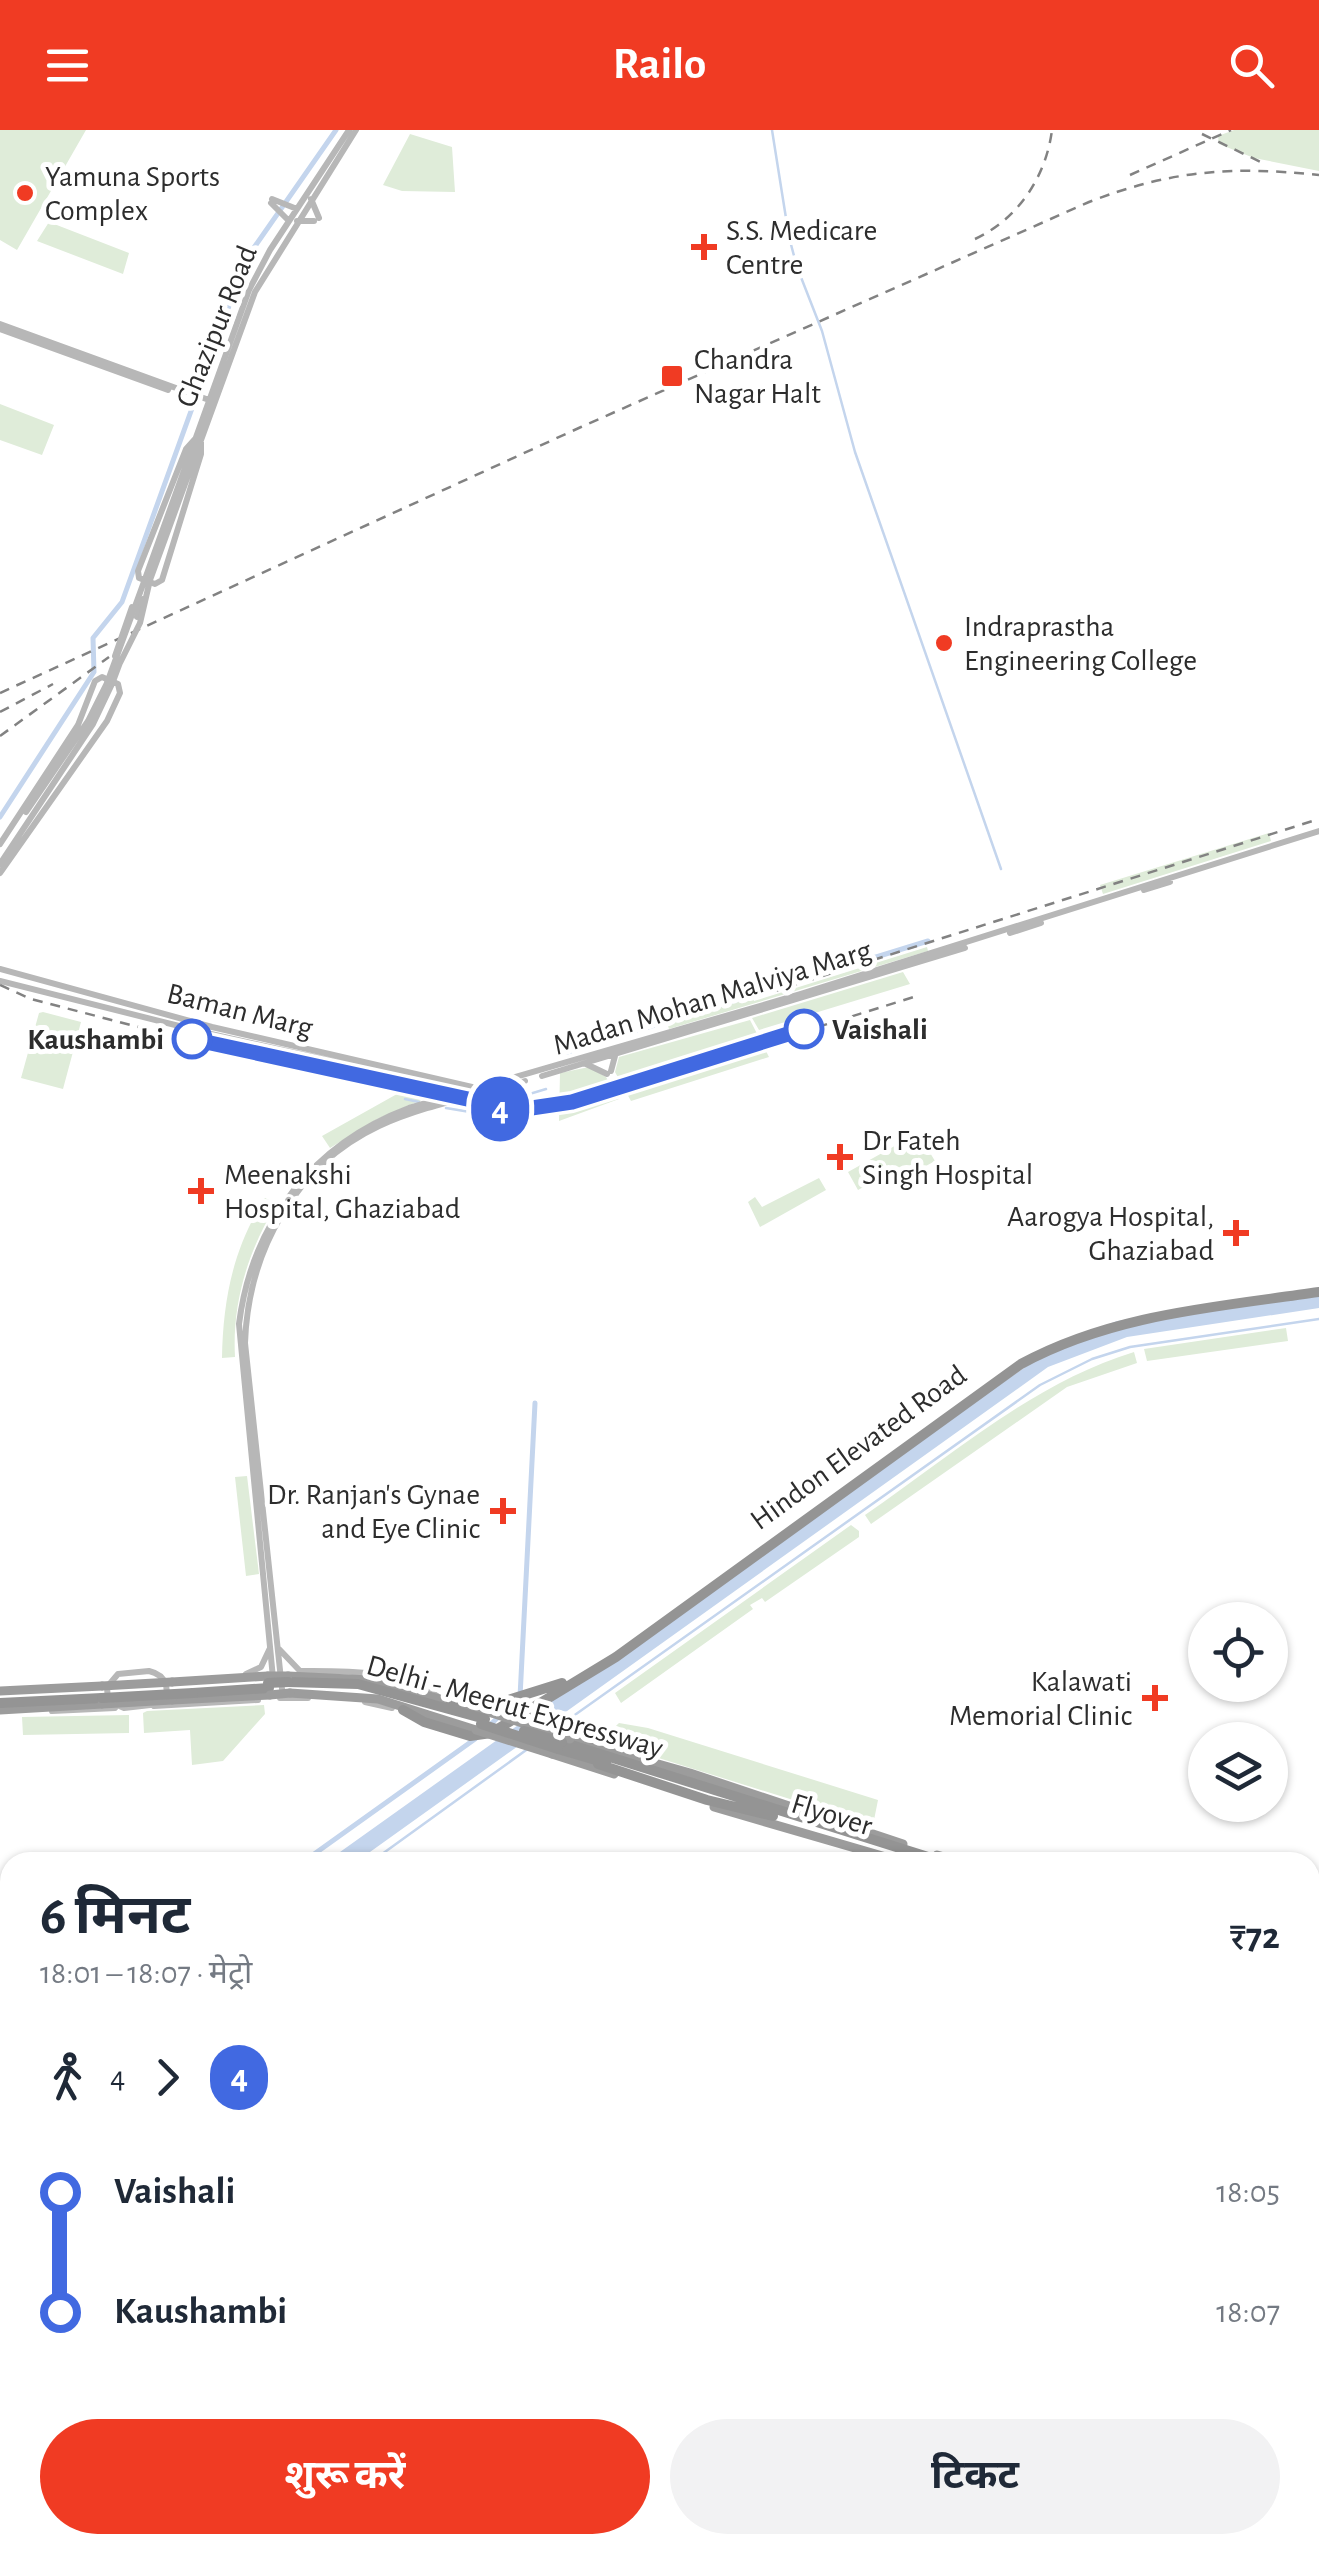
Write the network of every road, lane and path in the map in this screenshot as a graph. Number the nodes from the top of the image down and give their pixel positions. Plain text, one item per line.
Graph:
1 (352, 130) edge
2 (312, 198) junction
3 (290, 206) junction
4 (288, 220) junction
5 (0, 326) edge
6 (210, 398) junction
7 (198, 440) junction
8 (147, 582) junction
9 (118, 663) junction
10 (110, 684) junction
11 (44, 785) junction
12 (28, 800) junction
13 (39, 812) junction
14 (1319, 833) edge
15 (2, 845) edge
16 (0, 864) edge
17 (0, 874) edge
18 (0, 969) edge
19 (2, 982) edge
20 (46, 984) junction
21 (165, 1019) junction
22 (616, 1055) junction
23 (336, 1059) junction
24 (585, 1064) junction
25 (430, 1083) junction
26 (452, 1084) junction
27 (478, 1088) junction
28 (459, 1097) junction
29 (431, 1102) junction
30 (311, 1172) junction
31 (1319, 1289) edge
32 (274, 1642) junction
33 (118, 1674) junction
34 (160, 1674) junction
35 (278, 1690) junction
36 (1, 1699) edge
37 (382, 1700) junction
38 (445, 1700) junction
39 (154, 1706) junction
40 (116, 1708) junction
41 (403, 1710) junction
42 (442, 1719) junction
43 (481, 1726) junction
44 (561, 1746) junction
45 (599, 1751) junction
46 (582, 1756) junction
47 (686, 1774) junction
48 (681, 1794) junction
49 (774, 1816) junction
50 (796, 1818) junction
51 (898, 1852) edge
52 (900, 1852) edge

1 - 2 main road, Ghazipur Road
1 - 3 main road, Ghazipur Road
2 - 4 main road, Ghazipur Road
2 - 4 main road
3 - 4 main road, Ghazipur Road
3 - 4 main road
4 - 6 main road, Ghazipur Road
5 - 6 main road
6 - 7 main road, Ghazipur Road
7 - 7 main road
7 - 8 main road
8 - 9 main road, bridge
8 - 9 main road, bridge
9 - 10 main road, bridge
10 - 11 main road
10 - 13 main road
11 - 12 main road
11 - 15 main road
12 - 13 main road
12 - 15 main road
13 - 16 main road
13 - 17 main road
14 - 22 main road, Madan Mohan Malviya Marg
14 - 27 main road, Madan Mohan Malviya Marg
18 - 20 main road, Baman Marg
19 - 20 main road
19 - 21 main road, Baman Marg
20 - 21 main road, Baman Marg
21 - 23 main road, Baman Marg
22 - 24 main road, Madan Mohan Malviya Marg
22 - 24 main road
23 - 25 main road, Baman Marg
23 - 26 main road, Baman Marg
24 - 28 main road, Madan Mohan Malviya Marg
25 - 28 main road, Baman Marg
25 - 29 main road
26 - 27 main road, Baman Marg
26 - 28 main road
27 - 28 main road, Madan Mohan Malviya Marg
28 - 29 main road, Madan Mohan Malviya Marg
28 - 30 main road, Madan Mohan Malviya Marg
29 - 30 main road, Madan Mohan Malviya Marg
30 - 32 main road, Madan Mohan Malviya Marg
31 - 38 highway, Hindon Elevated Road
31 - 43 highway, Hindon Elevated Road
32 - 34 main road
32 - 35 main road, Madan Mohan Malviya Marg
32 - 38 main road
33 - 34 main road
33 - 36 main road
33 - 40 main road
34 - 39 main road
35 - 36 highway, Delhi - Meerut Expressway, bridge
35 - 39 main road
35 - 41 main road
35 - 43 highway, Delhi - Meerut Expressway
36 - 37 highway, bridge
36 - 38 highway, bridge
36 - 40 main road
37 - 41 highway
37 - 42 highway
38 - 43 highway
39 - 40 main road
41 - 42 main road
41 - 43 highway
42 - 43 highway
43 - 44 highway, Delhi - Meerut Expressway, bridge
44 - 45 highway, Delhi - Meerut Expressway
44 - 46 highway, Delhi - Meerut Expressway
44 - 48 highway, Flyover
45 - 47 highway
45 - 50 highway, Delhi - Meerut Expressway
46 - 48 highway
46 - 49 highway, Delhi - Meerut Expressway
47 - 50 highway
47 - 50 highway
48 - 49 highway
48 - 50 highway, Flyover
49 - 51 highway, Delhi - Meerut Expressway
50 - 52 highway, Delhi - Meerut Expressway

